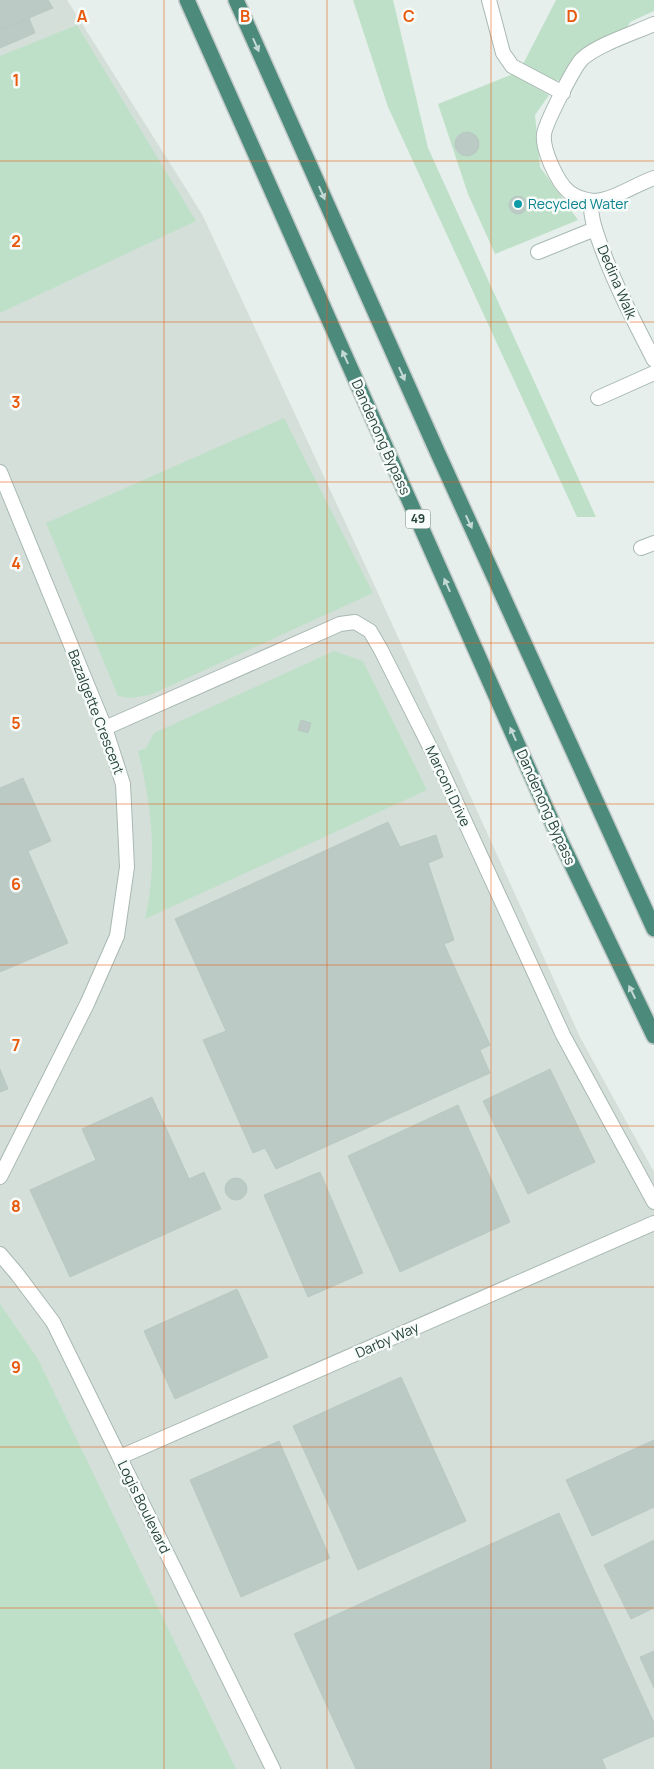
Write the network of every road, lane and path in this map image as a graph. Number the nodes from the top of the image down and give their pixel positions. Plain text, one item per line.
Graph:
1 (187, 0) edge
2 (236, 0) edge
3 (489, 0) edge
4 (654, 24) edge
5 (563, 93) junction
6 (654, 178) edge
7 (591, 201) junction
8 (595, 229) junction
9 (538, 252) dead end
10 (654, 360) edge
11 (654, 373) edge
12 (598, 398) dead end
13 (0, 472) edge
14 (654, 542) edge
15 (641, 548) dead end
16 (105, 728) junction
17 (654, 929) edge
18 (654, 1036) edge
19 (0, 1177) edge
20 (654, 1202) edge
21 (654, 1223) edge
22 (0, 1254) edge
23 (120, 1457) junction
24 (273, 1769) edge

18 -> 1 highway, Dandenong Bypass / 49
2 -> 17 highway
3 - 5 street
4 - 5 street
5 - 7 street
6 - 7 street
7 - 8 street, Dedina Walk
8 - 9 street
8 - 10 street, Dedina Walk
11 - 12 street
13 - 16 street, Bazalgette Crescent
14 - 15 street
16 - 19 street, Bazalgette Crescent
16 - 20 street, Marconi Drive
21 - 23 street, Darby Way
22 - 23 street, Logis Boulevard
23 - 24 street, Logis Boulevard

